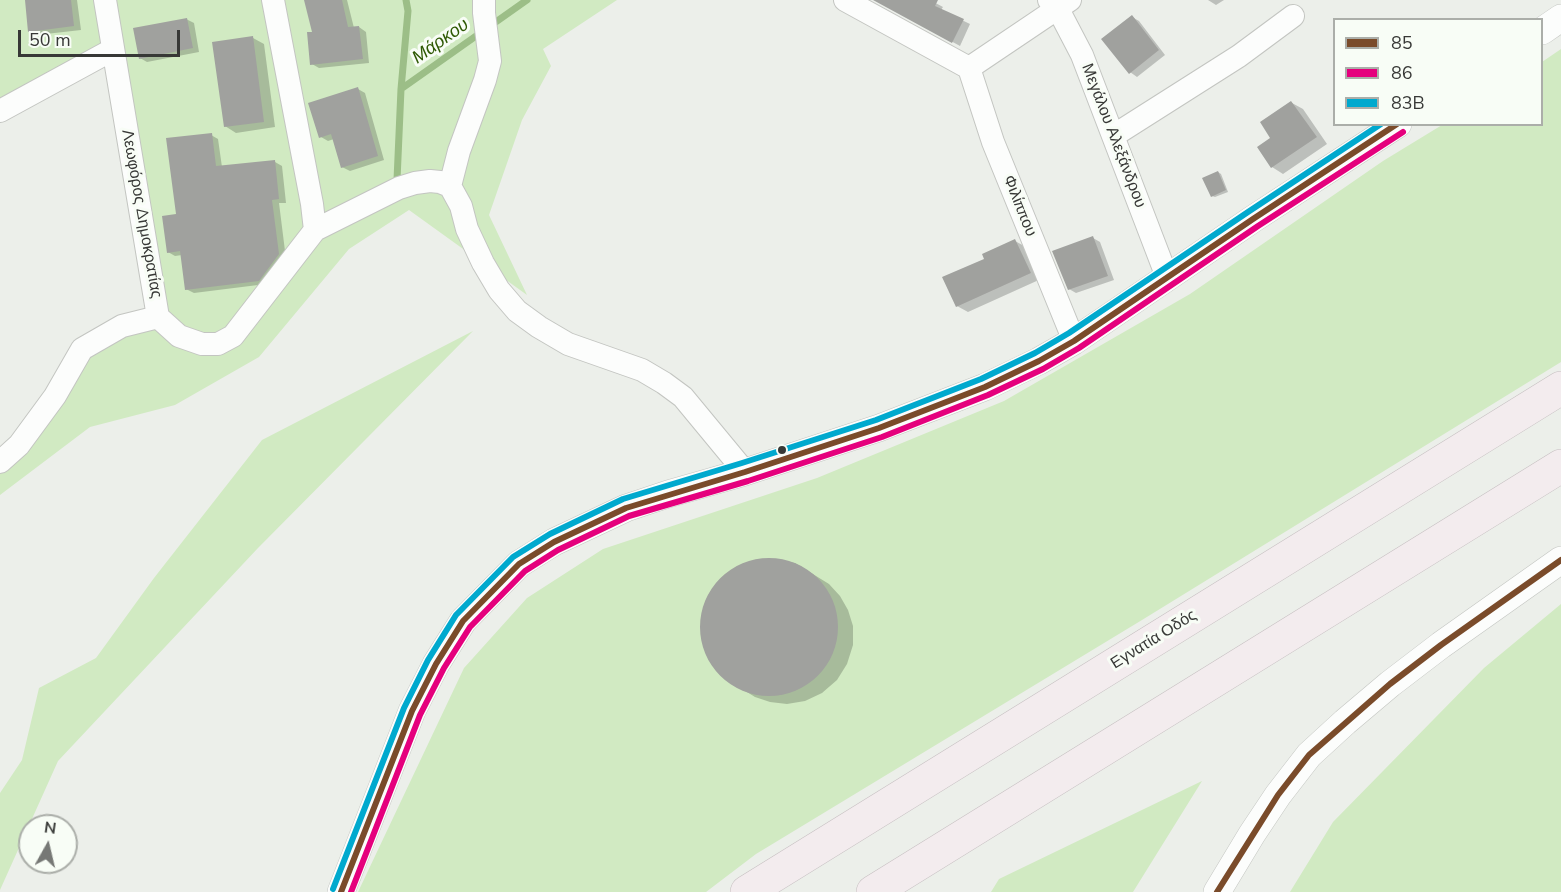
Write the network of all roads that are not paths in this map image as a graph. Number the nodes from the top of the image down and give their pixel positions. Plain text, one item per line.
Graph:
1 (105, 0) edge
2 (273, 0) edge
3 (484, 0) edge
4 (845, 0) edge
5 (1059, 3) edge
6 (1293, 16) dead end
7 (1561, 18) edge
8 (1543, 30) edge
9 (112, 50) junction
10 (969, 68) junction
11 (0, 111) edge
12 (1395, 126) edge
13 (1113, 136) junction
14 (450, 186) junction
15 (315, 230) junction
16 (1167, 277) junction
17 (158, 317) junction
18 (1074, 341) junction
19 (1561, 387) edge
20 (0, 462) edge
21 (1561, 466) edge
22 (745, 472) junction
23 (1561, 560) edge
24 (341, 892) edge
25 (747, 892) edge
26 (873, 892) edge
27 (1217, 892) edge

1 - 9 street, Λεωφόρος Δημοκρατίας
2 - 15 street
3 - 14 street
4 - 10 street
5 - 10 street
5 - 13 street, Μεγάλου Αλεξάνδρου
6 - 13 street
7 - 8 street
9 - 11 street
9 - 17 street, Λεωφόρος Δημοκρατίας
10 - 18 street, Φιλίππου
12 - 16 street
13 - 16 street, Μεγάλου Αλεξάνδρου
14 - 15 street, Λεωφόρος Δημοκρατίας
14 - 22 street
15 - 17 street, Λεωφόρος Δημοκρατίας
16 - 18 street
17 - 20 street
18 - 22 street
19 - 25 highway, Εγνατία Οδός
21 - 26 highway
22 - 24 street
23 - 27 street

